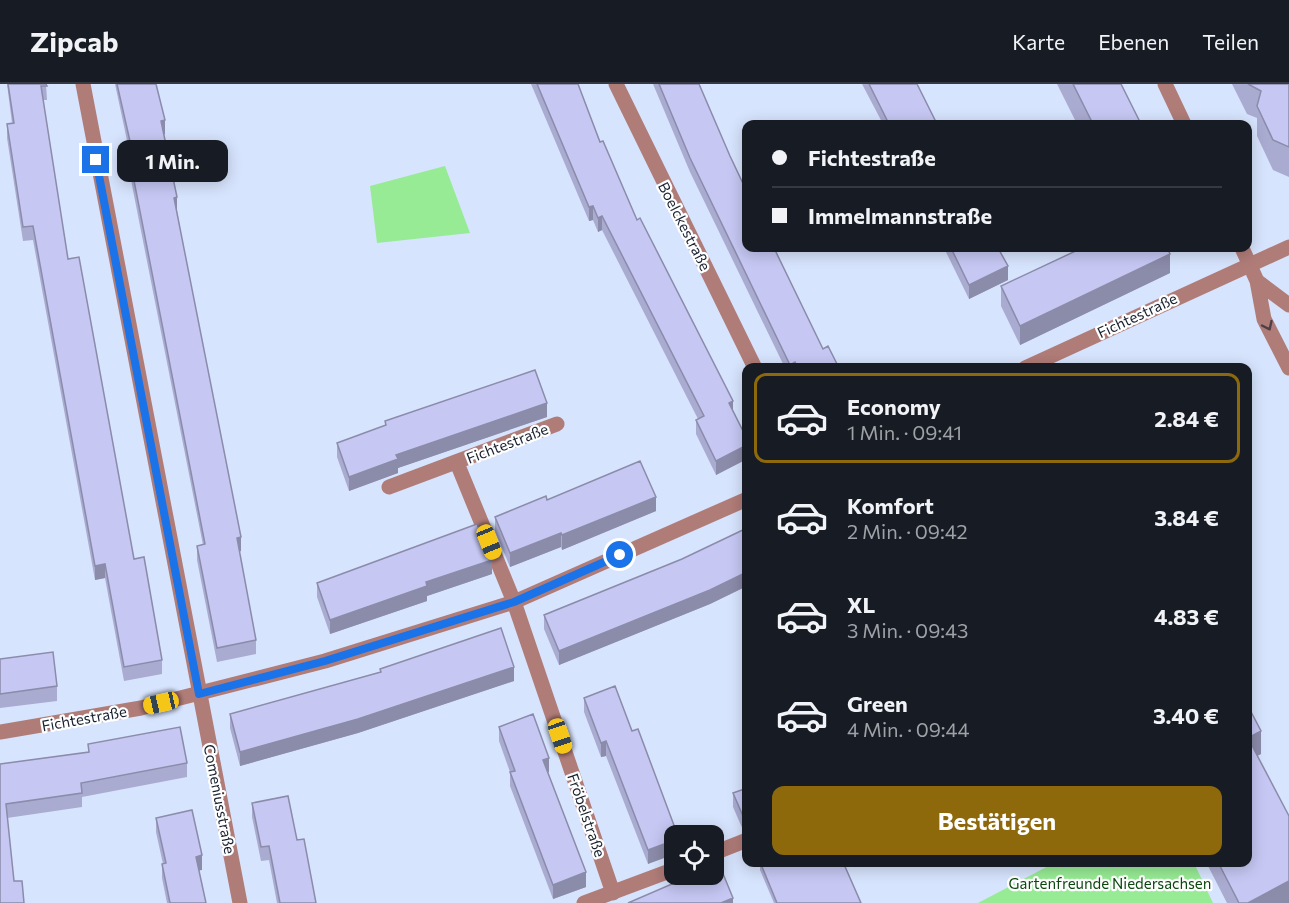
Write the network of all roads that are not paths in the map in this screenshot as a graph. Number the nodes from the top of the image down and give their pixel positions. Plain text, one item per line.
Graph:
1 (83, 84) edge
2 (616, 84) edge
3 (1165, 84) edge
4 (1182, 120) edge
5 (1289, 247) edge
6 (1244, 252) edge
7 (1249, 264) junction
8 (1257, 281) junction
9 (1289, 305) edge
10 (753, 363) edge
11 (1036, 363) edge
12 (1289, 368) edge
13 (557, 423) dead end
14 (457, 463) junction
15 (389, 487) dead end
16 (742, 501) edge
17 (514, 602) junction
18 (199, 694) junction
19 (0, 732) edge
20 (742, 842) edge
21 (724, 850) edge
22 (664, 873) edge
23 (613, 893) junction
24 (240, 903) edge
25 (584, 903) edge

1 - 18 street, Comeniusstraße
2 - 10 street, Boelckestraße
3 - 4 street
5 - 7 street, Fichtestraße
6 - 7 street
7 - 8 street
7 - 11 street, Fichtestraße
8 - 9 street
8 -> 12 street
13 - 14 street, Fichtestraße
14 - 15 street, Fichtestraße
14 - 17 street, Fichtestraße
16 - 17 street, Fichtestraße
17 - 18 street, Fichtestraße
17 - 23 street, Fröbelstraße
18 - 19 street, Fichtestraße
18 - 24 street, Comeniusstraße
20 - 21 street
22 - 23 street
23 - 25 street

